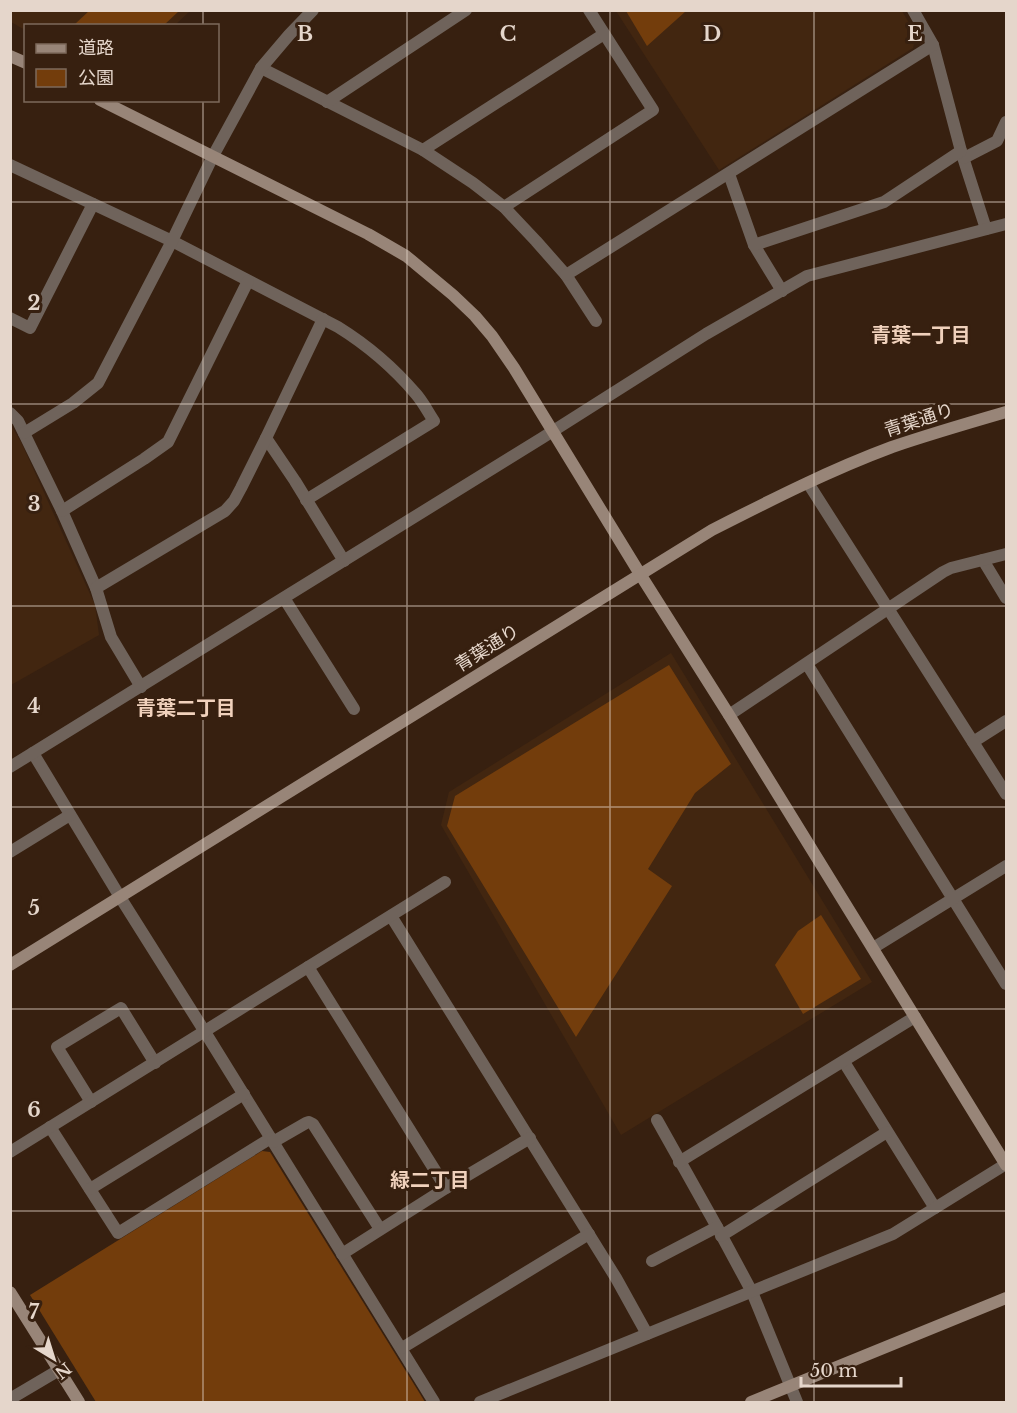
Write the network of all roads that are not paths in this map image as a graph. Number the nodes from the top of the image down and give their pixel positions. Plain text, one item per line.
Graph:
1 (313, 10) edge
2 (466, 10) edge
3 (589, 10) edge
4 (914, 10) edge
5 (604, 34) junction
6 (933, 45) junction
7 (10, 56) edge
8 (24, 62) edge
9 (261, 68) junction
10 (104, 102) edge
11 (327, 102) junction
12 (1006, 122) edge
13 (423, 150) junction
14 (963, 155) junction
15 (213, 156) junction
16 (12, 170) edge
17 (729, 174) junction
18 (93, 204) junction
19 (504, 207) junction
20 (1006, 224) edge
21 (986, 229) junction
22 (172, 241) junction
23 (754, 245) junction
24 (566, 275) junction
25 (248, 281) junction
26 (782, 291) junction
27 (10, 318) edge
28 (323, 319) junction
29 (596, 321) dead end
30 (1006, 412) edge
31 (10, 413) edge
32 (553, 431) junction
33 (24, 433) junction
34 (266, 438) junction
35 (808, 483) junction
36 (306, 500) junction
37 (62, 511) junction
38 (1006, 554) edge
39 (983, 560) junction
40 (344, 561) junction
41 (640, 574) junction
42 (96, 588) junction
43 (284, 598) junction
44 (1006, 598) edge
45 (888, 608) junction
46 (807, 664) junction
47 (141, 687) junction
48 (354, 710) dead end
49 (729, 715) junction
50 (1006, 721) edge
51 (974, 742) junction
52 (33, 753) junction
53 (10, 767) edge
54 (1006, 794) edge
55 (70, 815) junction
56 (10, 852) edge
57 (1006, 866) edge
58 (445, 882) dead end
59 (120, 897) junction
60 (953, 900) junction
61 (391, 916) junction
62 (873, 948) junction
63 (10, 965) edge
64 (308, 967) junction
65 (1006, 984) edge
66 (915, 1017) junction
67 (205, 1032) junction
68 (844, 1062) junction
69 (155, 1063) junction
70 (244, 1094) junction
71 (91, 1102) junction
72 (657, 1120) dead end
73 (50, 1127) junction
74 (887, 1132) junction
75 (530, 1138) junction
76 (272, 1140) junction
77 (10, 1152) edge
78 (679, 1162) junction
79 (1006, 1164) edge
80 (446, 1188) junction
81 (90, 1189) junction
82 (935, 1208) junction
83 (380, 1229) junction
84 (719, 1231) junction
85 (589, 1234) junction
86 (342, 1254) junction
87 (652, 1261) dead end
88 (10, 1292) edge
89 (752, 1292) junction
90 (1006, 1298) edge
91 (647, 1334) junction
92 (402, 1348) junction
93 (59, 1370) junction
94 (790, 1387) junction
95 (10, 1399) edge
96 (79, 1402) edge
97 (434, 1402) edge
98 (480, 1402) edge
99 (751, 1402) edge
100 (797, 1402) edge

1 - 9 street
2 - 11 street
3 - 5 street
4 - 6 street
5 - 13 street
5 - 19 street
6 - 14 street
6 - 17 street
7 - 8 street
9 - 11 street
9 - 15 street
10 - 15 street
11 - 13 street
12 - 14 street
13 - 19 street
14 - 21 street
14 - 23 street
15 - 22 street
15 - 32 street
16 - 18 street
17 - 23 street
17 - 24 street
18 - 22 street
18 - 27 street
19 - 24 street
20 - 21 street
21 - 26 street
22 - 25 street
22 - 33 street
23 - 26 street
24 - 29 street
25 - 28 street
25 - 37 street
26 - 32 street
28 - 34 street
28 - 36 street
30 - 35 street, 青葉通り
31 - 33 street
32 - 40 street
32 - 41 street
33 - 37 street
34 - 36 street
34 - 42 street
35 - 41 street, 青葉通り
35 - 45 street
36 - 40 street
37 - 42 street
38 - 39 street
39 - 44 street
39 - 45 street
40 - 43 street
41 - 49 street
41 - 59 street, 青葉通り
42 - 47 street
43 - 47 street
43 - 48 street
45 - 46 street
45 - 51 street
46 - 49 street
46 - 60 street
47 - 52 street
49 - 62 street
50 - 51 street
51 - 54 street
52 - 53 street
52 - 55 street
55 - 56 street
55 - 59 street
57 - 60 street
58 - 61 street
59 - 63 street, 青葉通り
59 - 67 street
60 - 62 street
60 - 65 street
61 - 64 street
61 - 75 street
62 - 66 street
64 - 67 street
64 - 80 street
66 - 68 street
66 - 79 street
67 - 69 street
67 - 70 street
68 - 74 street
68 - 78 street
69 - 71 street
69 - 71 street
70 - 76 street
70 - 81 street
71 - 73 street
72 - 78 street
73 - 77 street
73 - 81 street
74 - 82 street
74 - 84 street
75 - 80 street
75 - 85 street
76 - 81 street
76 - 83 street
76 - 86 street
78 - 84 street
79 - 82 street
80 - 83 street
82 - 89 street
83 - 86 street
84 - 87 street
84 - 89 street
85 - 91 street
85 - 92 street
86 - 92 street
88 - 93 street
89 - 91 street
89 - 94 street
90 - 94 street
91 - 98 street
92 - 97 street
93 - 95 street
93 - 96 street
94 - 99 street
94 - 100 street

